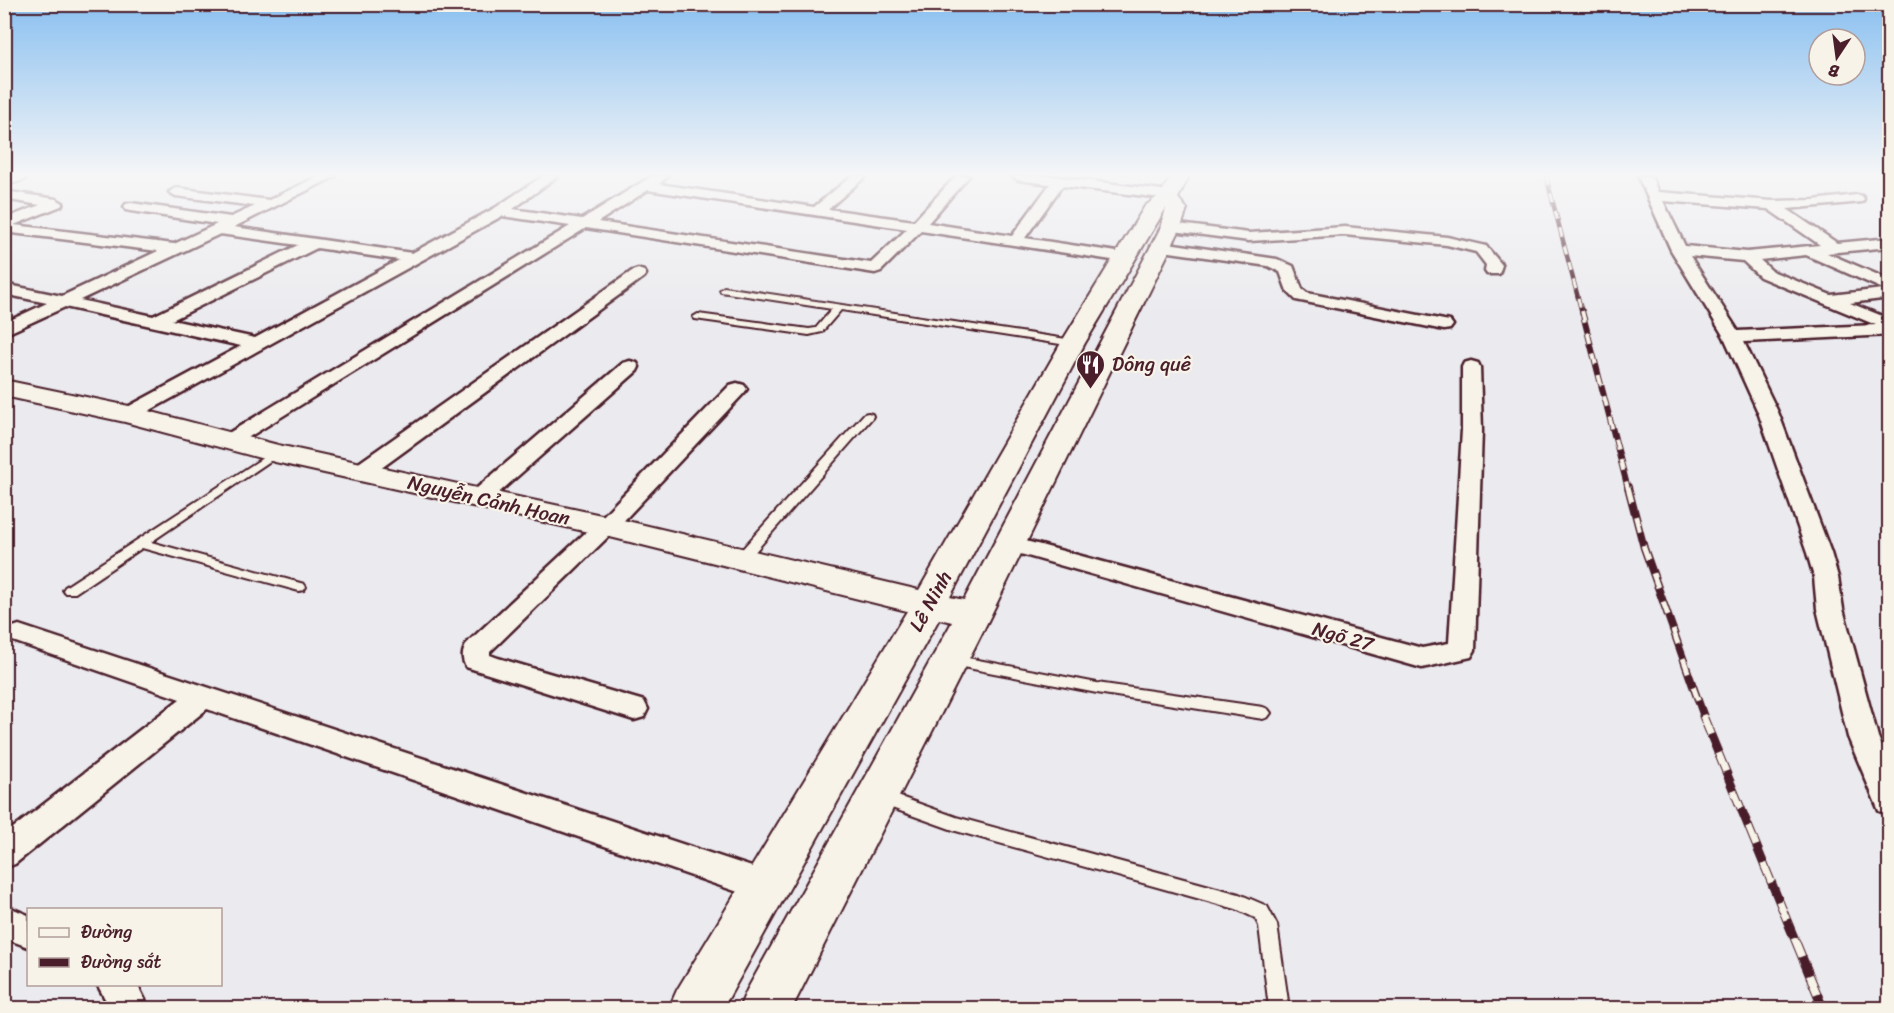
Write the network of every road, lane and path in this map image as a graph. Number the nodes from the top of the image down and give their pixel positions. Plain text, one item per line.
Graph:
1 (230, 223) edge
2 (478, 223) edge
3 (585, 223) edge
4 (587, 223) edge
5 (906, 223) edge
6 (1028, 223) edge
7 (1145, 223) edge
8 (1164, 223) edge
9 (1197, 223) edge
10 (1210, 223) edge
11 (1666, 223) edge
12 (1799, 223) edge
13 (919, 225) junction
14 (4, 226) edge
15 (218, 229) junction
16 (1016, 240) junction
17 (1890, 242) edge
18 (315, 243) junction
19 (1868, 245) junction
20 (176, 249) junction
21 (1836, 249) junction
22 (1679, 250) junction
23 (1808, 251) junction
24 (1890, 253) edge
25 (1125, 257) junction
26 (1747, 257) junction
27 (415, 258) junction
28 (1493, 271) dead end
29 (638, 274) dead end
30 (1890, 286) edge
31 (4, 289) edge
32 (724, 290) dead end
33 (1890, 293) edge
34 (1830, 301) junction
35 (63, 302) junction
36 (839, 307) junction
37 (698, 317) dead end
38 (155, 322) junction
39 (1444, 325) dead end
40 (1890, 327) edge
41 (4, 330) edge
42 (1734, 337) junction
43 (1073, 343) junction
44 (258, 344) junction
45 (1109, 350) junction
46 (630, 367) dead end
47 (1471, 367) dead end
48 (4, 388) edge
49 (736, 389) dead end
50 (129, 414) junction
51 (868, 416) dead end
52 (229, 441) junction
53 (275, 453) junction
54 (361, 472) junction
55 (478, 499) junction
56 (606, 526) junction
57 (140, 543) junction
58 (1011, 544) junction
59 (741, 559) junction
60 (300, 587) dead end
61 (70, 590) dead end
62 (927, 606) junction
63 (973, 615) junction
64 (19, 634) dead end
65 (951, 660) junction
66 (202, 697) junction
67 (634, 709) dead end
68 (1263, 713) dead end
69 (880, 796) junction
70 (1890, 802) edge
71 (4, 854) edge
72 (767, 887) junction
73 (4, 921) edge
74 (27, 931) edge
75 (116, 986) edge
76 (131, 1008) edge
77 (695, 1008) edge
78 (765, 1008) edge
79 (1279, 1008) edge

1 - 15 street
2 - 27 street
3 - 52 street
4 - 13 street
5 - 13 street
6 - 16 street
7 - 25 street, Lê Ninh
8 - 45 street
9 - 39 street
10 - 28 street
11 - 22 street
12 - 21 street
13 - 16 street
14 - 20 street
15 - 18 street
15 - 20 street
16 - 25 street
17 - 19 street
18 - 27 street
18 - 38 street
19 - 21 street
19 - 24 street
20 - 35 street
21 - 23 street
22 - 26 street
22 - 42 street
23 - 26 street
23 - 30 street
25 - 43 street, Lê Ninh
26 - 34 street
27 - 44 street
29 - 54 street
31 - 35 street
32 - 36 lane
33 - 34 street
34 - 40 street
35 - 38 street
35 - 41 street
36 - 37 lane
36 - 43 lane
38 - 44 street
40 - 42 street
42 - 70 street
43 - 45 street
43 - 62 street, Lê Ninh
44 - 50 street
45 - 58 street
46 - 55 street
47 - 58 street, Ngõ 27
48 - 50 street, Nguyễn Cảnh Hoan
49 - 56 street
50 - 52 street, Nguyễn Cảnh Hoan
51 - 59 lane
52 - 53 street, Nguyễn Cảnh Hoan
53 - 54 street, Nguyễn Cảnh Hoan
53 - 57 lane
54 - 55 street, Nguyễn Cảnh Hoan
55 - 56 street, Nguyễn Cảnh Hoan
56 - 59 street, Nguyễn Cảnh Hoan
56 - 67 street
57 - 60 lane
57 - 61 lane
58 - 63 street
59 - 62 street, Nguyễn Cảnh Hoan
62 - 63 street, Nguyễn Cảnh Hoan
62 - 72 street, Lê Ninh
63 - 65 street
64 - 66 street
65 - 68 lane
65 - 69 street
66 - 71 street
66 - 72 street
69 - 78 street
69 - 79 lane
72 - 77 street, Lê Ninh
73 - 74 street
75 - 76 street

